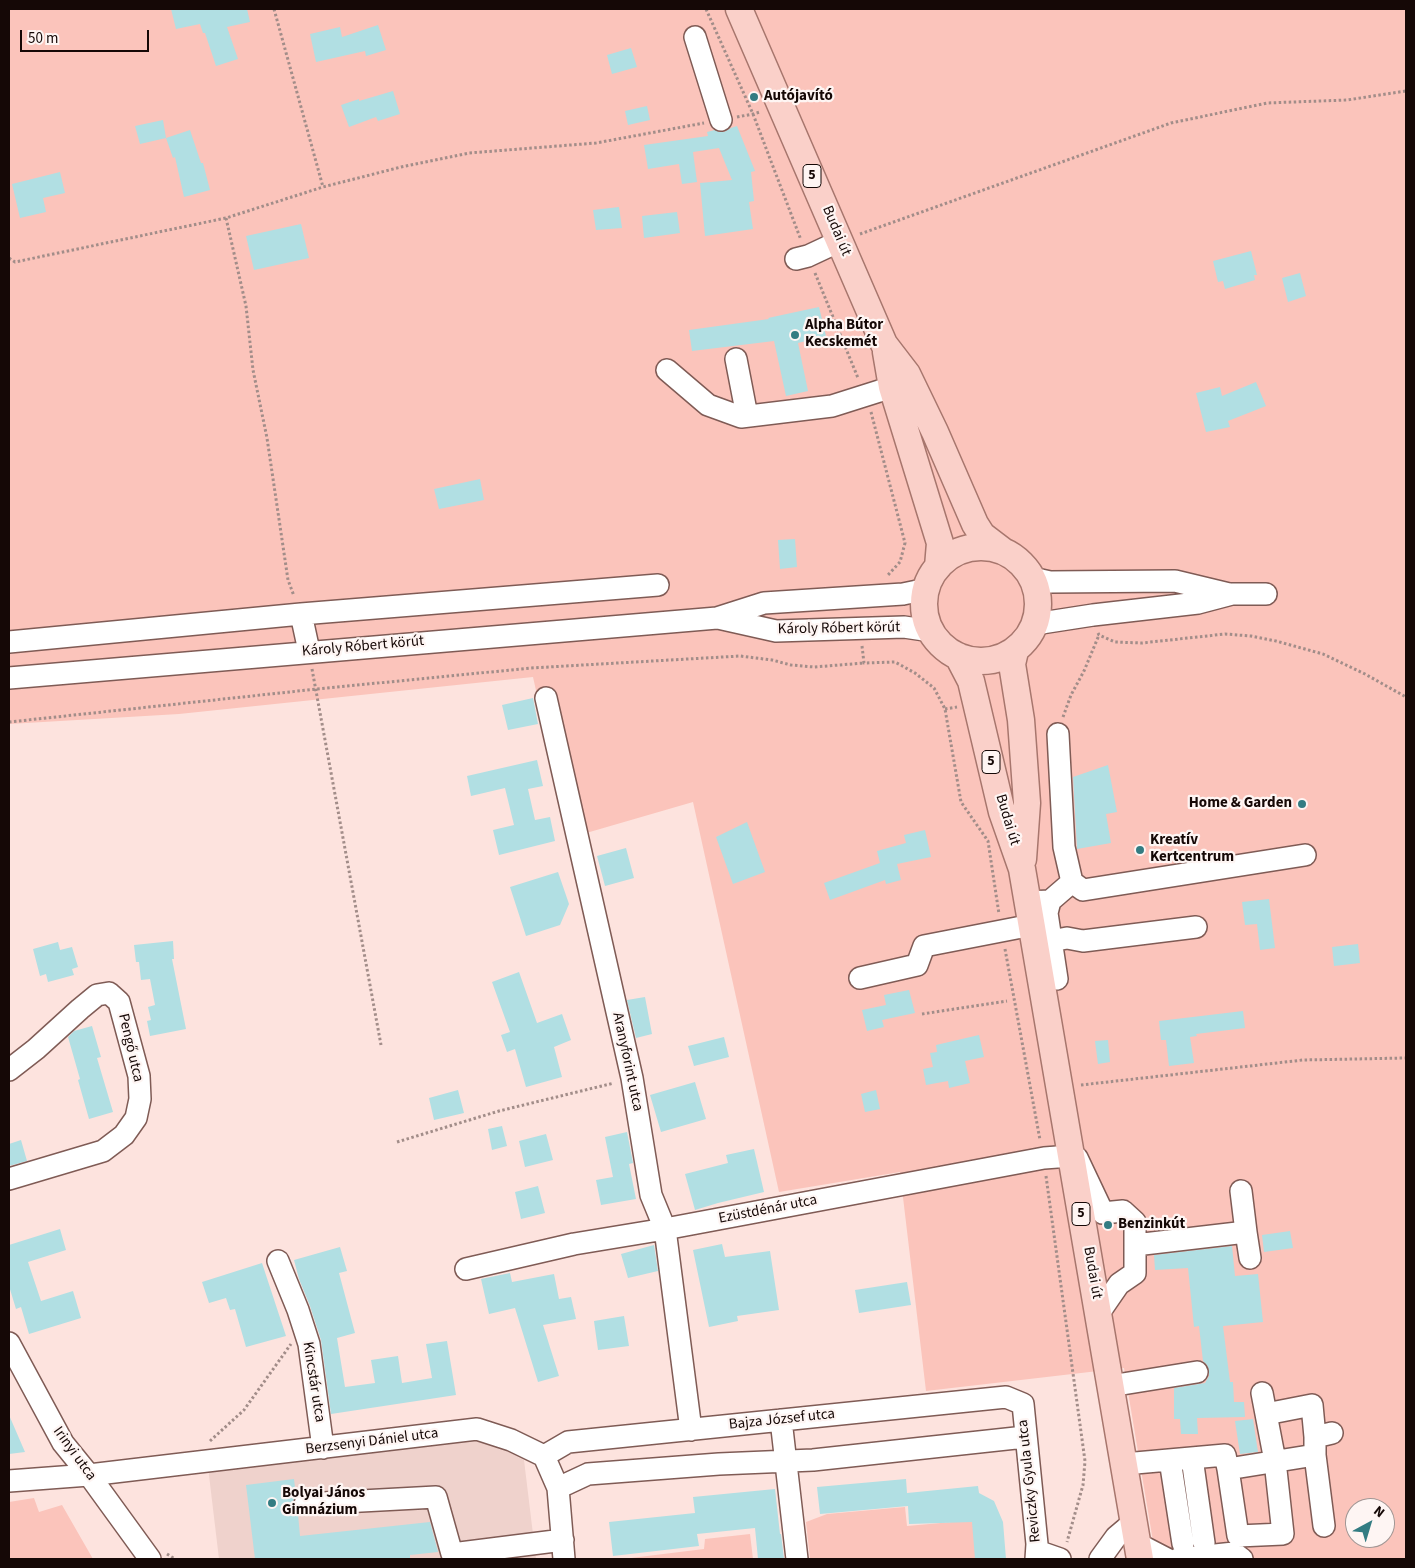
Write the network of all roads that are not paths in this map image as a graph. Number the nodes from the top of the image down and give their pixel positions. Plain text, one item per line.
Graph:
1 (739, 9) edge
2 (695, 37) dead end
3 (721, 120) road end
4 (840, 241) junction
5 (802, 257) road end
6 (884, 344) junction
7 (736, 359) dead end
8 (667, 370) dead end
9 (892, 387) junction
10 (747, 416) junction
11 (1002, 551) junction
12 (932, 578) junction
13 (1032, 578) junction
14 (658, 585) dead end
15 (1232, 594) junction
16 (1266, 594) dead end
17 (302, 614) junction
18 (718, 618) junction
19 (1035, 624) junction
20 (931, 631) junction
21 (9, 642) edge
22 (308, 651) junction
23 (1015, 651) junction
24 (958, 656) junction
25 (9, 678) edge
26 (546, 698) dead end
27 (1058, 734) road end
28 (1305, 855) dead end
29 (1022, 869) junction
30 (1072, 882) junction
31 (1039, 922) junction
32 (1196, 927) dead end
33 (860, 978) dead end
34 (1058, 978) dead end
35 (9, 1070) edge
36 (1070, 1148) junction
37 (9, 1178) edge
38 (1241, 1191) dead end
39 (665, 1229) junction
40 (1246, 1232) junction
41 (1134, 1245) junction
42 (1250, 1258) dead end
43 (278, 1261) dead end
44 (466, 1269) dead end
45 (1099, 1313) junction
46 (9, 1343) edge
47 (1196, 1372) dead end
48 (1110, 1386) junction
49 (1262, 1393) dead end
50 (1023, 1404) joint
51 (1266, 1414) junction
52 (782, 1420) junction
53 (691, 1430) junction
54 (1025, 1437) junction
55 (1320, 1442) junction
56 (323, 1448) junction
57 (544, 1456) junction
58 (1192, 1458) junction
59 (1170, 1460) junction
60 (1276, 1461) junction
61 (786, 1462) junction
62 (1124, 1464) junction
63 (1228, 1469) junction
64 (89, 1475) junction
65 (9, 1481) edge
66 (558, 1488) junction
67 (305, 1504) dead end
68 (1324, 1526) dead end
69 (1138, 1541) edge
70 (564, 1550) edge
71 (1063, 1552) edge
72 (1185, 1554) edge
73 (1037, 1555) edge
74 (1105, 1556) edge
75 (452, 1557) edge
76 (150, 1559) edge
77 (797, 1559) edge
78 (1242, 1559) edge

1 - 4 main road, Budai út / 5
2 - 3 street
4 - 5 street
4 - 6 main road, Budai út / 5
6 - 9 main road, Budai út / 5
6 - 11 main road, Budai út / 5
7 - 10 street
8 - 10 street
9 - 10 street
9 - 12 main road, Budai út / 5
11 - 12 main road, 5
11 - 13 main road, 5
12 - 18 street, Károly Róbert körút
12 - 20 main road, 5
13 - 15 street
13 - 19 main road, 5
14 - 17 street
15 - 16 street
15 - 19 street
17 - 21 street
17 - 22 street
18 - 20 street, Károly Róbert körút
18 - 22 street, Károly Róbert körút
19 - 23 main road, 5
20 - 24 main road, 5
22 - 25 street, Károly Róbert körút
23 - 24 main road, 5
23 - 29 main road, Budai út / 5
24 - 29 main road, Budai út / 5
26 - 39 street, Aranyforint utca
27 - 30 street
28 - 30 street
29 - 31 main road, Budai út / 5
30 - 31 street
31 - 32 street
31 - 33 street
31 - 34 street
31 - 36 main road, Budai út / 5
35 - 37 street, Pengő utca
36 - 39 street, Ezüstdénár utca
36 - 41 street
36 - 45 main road, Budai út / 5
38 - 40 street
39 - 44 street, Ezüstdénár utca
39 - 53 street, Aranyforint utca
40 - 41 street
40 - 42 street
41 - 45 street
43 - 56 street, Kincstár utca
45 - 48 main road, Budai út / 5
46 - 64 street, Irinyi utca
47 - 48 street
48 - 62 main road, Budai út / 5
49 - 51 street
50 - 52 street, Bajza József utca
50 - 54 street, Reviczky Gyula utca
51 - 55 street
51 - 60 street
52 - 53 street, Bajza József utca
52 - 61 street
53 - 57 street, Bajza József utca
54 - 61 street
54 - 73 street, Reviczky Gyula utca
55 - 60 street
55 - 68 street
56 - 57 street, Berzsenyi Dániel utca
56 - 64 street, Berzsenyi Dániel utca
57 - 66 street
58 - 59 street
58 - 63 street
58 - 72 street
59 - 62 street
59 - 72 street
60 - 63 street
60 - 63 street
61 - 66 street
61 - 77 street
62 - 69 main road, Budai út / 5
64 - 65 street, Berzsenyi Dániel utca
64 - 76 street, Irinyi utca
66 - 70 street
67 - 75 street
69 - 72 street
69 - 74 street
70 - 75 street
71 - 73 street
72 - 78 street

